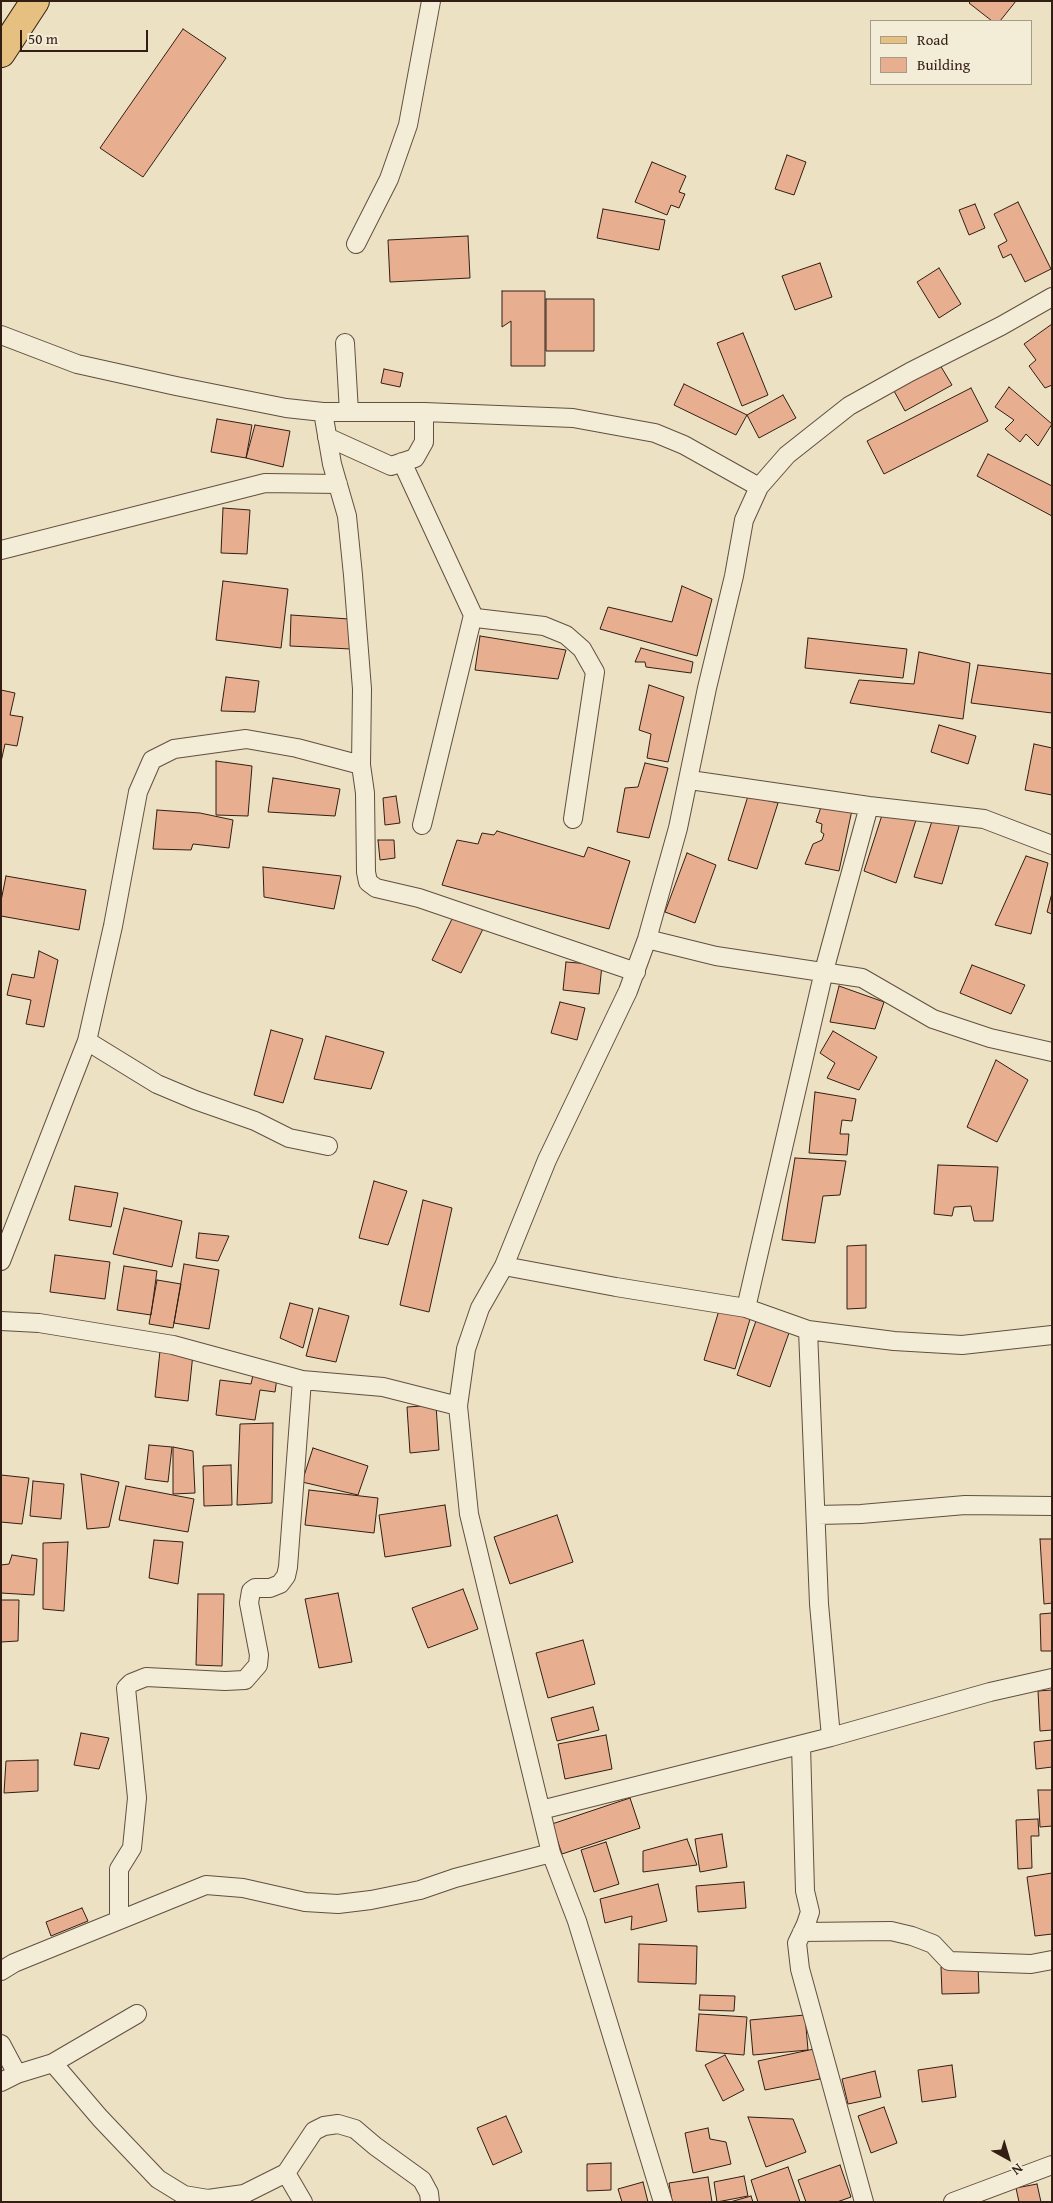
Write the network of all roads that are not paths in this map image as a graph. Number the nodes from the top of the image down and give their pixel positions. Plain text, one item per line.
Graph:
1 (12, 1) edge
2 (35, 1) edge
3 (431, 1) edge
4 (1, 19) edge
5 (1, 53) edge
6 (356, 244) dead end
7 (1052, 297) edge
8 (1, 335) edge
9 (344, 343) dead end
10 (323, 412) junction
11 (349, 412) junction
12 (424, 412) junction
13 (327, 437) junction
14 (402, 462) junction
15 (338, 484) junction
16 (759, 487) junction
17 (1, 550) edge
18 (473, 615) junction
19 (361, 765) junction
20 (690, 780) junction
21 (869, 806) junction
22 (573, 819) dead end
23 (422, 825) dead end
24 (1052, 845) edge
25 (647, 939) junction
26 (824, 971) junction
27 (636, 972) junction
28 (87, 1041) junction
29 (1052, 1052) edge
30 (328, 1146) dead end
31 (1, 1261) edge
32 (504, 1266) junction
33 (746, 1308) junction
34 (1, 1320) edge
35 (808, 1330) junction
36 (1052, 1335) edge
37 (302, 1380) junction
38 (458, 1406) junction
39 (1052, 1506) edge
40 (817, 1515) junction
41 (1052, 1678) edge
42 (831, 1737) junction
43 (801, 1744) junction
44 (541, 1810) junction
45 (551, 1853) junction
46 (119, 1920) junction
47 (802, 1932) junction
48 (1052, 1960) edge
49 (1, 1971) edge
50 (137, 2014) dead end
51 (1, 2044) edge
52 (53, 2063) junction
53 (17, 2074) junction
54 (1, 2082) edge
55 (1051, 2167) edge
56 (286, 2173) junction
57 (303, 2202) edge
58 (430, 2202) edge
59 (663, 2202) edge
60 (864, 2202) edge
61 (953, 2202) edge

1 - 4 main road
2 - 5 main road
3 - 6 street
7 - 16 street
8 - 10 street
9 - 11 street
10 - 11 street
10 - 13 street
11 - 12 street
12 - 14 street
12 - 16 street
13 - 14 street
13 - 15 street
14 - 18 street
15 - 17 street
15 - 19 street
16 - 20 street
18 - 22 street
18 - 23 street
19 - 27 street
19 - 28 street
20 - 21 street
20 - 25 street
21 - 24 street
21 - 26 street
25 - 26 street
25 - 27 street
26 - 29 street
26 - 33 street
27 - 32 street
28 - 30 street
28 - 31 street
32 - 33 street
32 - 38 street
33 - 35 street
34 - 37 street
35 - 36 street
35 - 40 street
37 - 38 street
37 - 46 street
38 - 44 street
39 - 40 street
40 - 42 street
41 - 42 street
42 - 43 street
43 - 44 street
43 - 47 street
44 - 45 street
45 - 46 street
45 - 59 street
46 - 49 street
47 - 48 street
47 - 60 street
50 - 52 street
51 - 53 street
52 - 53 street
52 - 56 street
53 - 54 street
55 - 61 street
56 - 57 street
56 - 58 street

